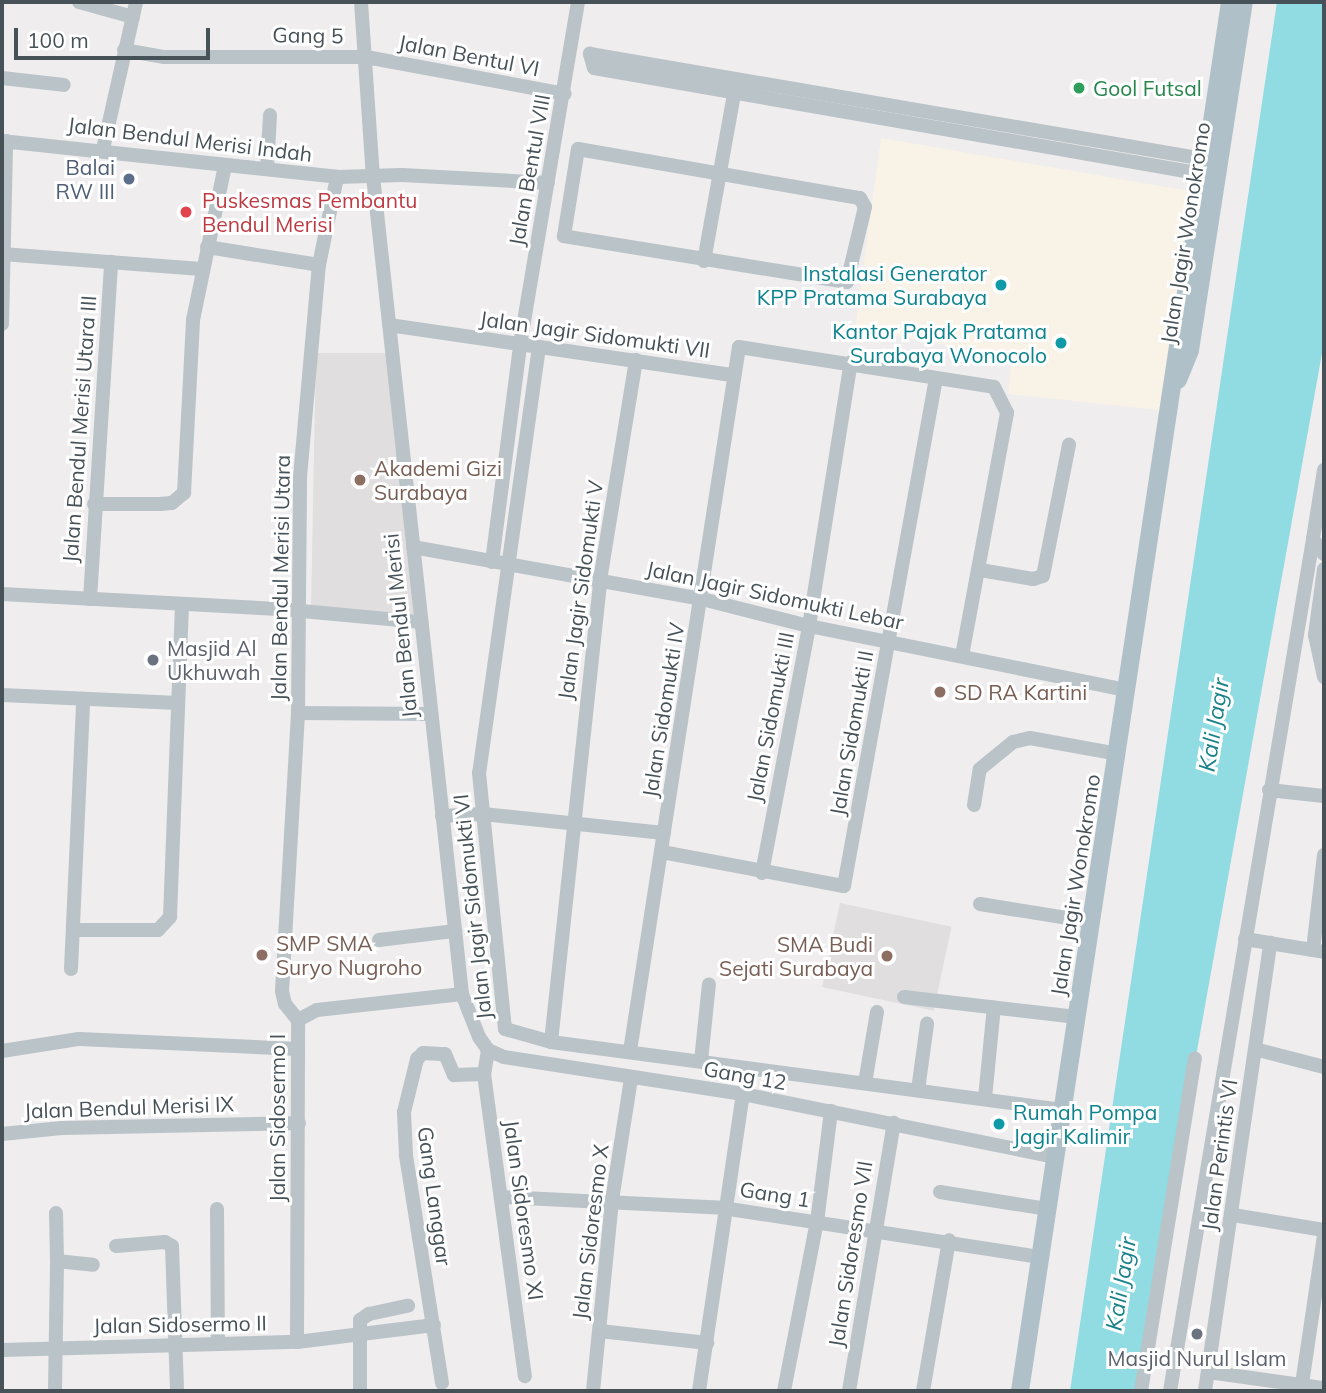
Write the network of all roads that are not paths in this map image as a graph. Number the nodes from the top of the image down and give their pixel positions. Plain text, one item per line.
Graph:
1 (79, 2) edge
2 (361, 2) edge
3 (578, 2) edge
4 (1230, 2) edge
5 (1244, 2) edge
6 (134, 9) edge
7 (124, 50) junction
8 (366, 57) junction
9 (2, 78) edge
10 (64, 85) dead end
11 (735, 86) junction
12 (565, 94) junction
13 (270, 115) dead end
14 (7, 141) edge
15 (103, 149) junction
16 (225, 165) junction
17 (1211, 168) junction
18 (267, 169) junction
19 (718, 175) junction
20 (373, 176) junction
21 (337, 177) junction
22 (548, 183) junction
23 (207, 247) junction
24 (3, 254) edge
25 (704, 261) junction
26 (111, 262) junction
27 (319, 265) junction
28 (201, 269) junction
29 (2, 324) edge
30 (389, 325) junction
31 (528, 346) junction
32 (636, 360) junction
33 (851, 362) junction
34 (733, 375) junction
35 (936, 379) junction
36 (1069, 445) dead end
37 (1324, 470) edge
38 (94, 504) junction
39 (1313, 539) junction
40 (413, 547) junction
41 (1324, 554) edge
42 (499, 563) junction
43 (1324, 569) edge
44 (980, 570) junction
45 (600, 580) junction
46 (2, 594) edge
47 (90, 599) junction
48 (702, 599) junction
49 (182, 606) junction
50 (300, 611) junction
51 (421, 622) junction
52 (809, 626) junction
53 (890, 642) junction
54 (962, 655) junction
55 (1324, 677) edge
56 (1127, 690) junction
57 (2, 695) edge
58 (83, 701) junction
59 (178, 703) junction
60 (298, 713) junction
61 (431, 714) junction
62 (1118, 754) junction
63 (1269, 790) junction
64 (1324, 796) edge
65 (974, 805) dead end
66 (476, 814) junction
67 (442, 816) junction
68 (572, 827) junction
69 (664, 833) junction
70 (662, 852) junction
71 (1324, 855) edge
72 (762, 873) junction
73 (979, 904) dead end
74 (1093, 922) junction
75 (73, 930) junction
76 (455, 931) junction
77 (1245, 939) junction
78 (379, 940) dead end
79 (1270, 943) junction
80 (1319, 951) edge
81 (71, 969) dead end
82 (709, 984) dead end
83 (462, 994) junction
84 (904, 996) dead end
85 (994, 1007) junction
86 (877, 1012) dead end
87 (1077, 1017) junction
88 (298, 1020) junction
89 (927, 1024) dead end
90 (551, 1042) junction
91 (297, 1049) junction
92 (1255, 1049) junction
93 (488, 1050) junction
94 (2, 1051) edge
95 (630, 1051) junction
96 (1195, 1058) dead end
97 (693, 1060) junction
98 (1324, 1067) edge
99 (484, 1074) junction
100 (631, 1078) junction
101 (865, 1083) junction
102 (683, 1086) junction
103 (918, 1090) junction
104 (743, 1094) junction
105 (985, 1098) junction
106 (1063, 1110) junction
107 (831, 1111) junction
108 (299, 1123) junction
109 (894, 1123) junction
110 (2, 1134) edge
111 (1056, 1157) junction
112 (940, 1192) dead end
113 (501, 1197) junction
114 (612, 1200) junction
115 (723, 1208) junction
116 (217, 1209) dead end
117 (1047, 1209) junction
118 (56, 1213) dead end
119 (1233, 1215) junction
120 (817, 1222) junction
121 (873, 1229) junction
122 (1324, 1233) edge
123 (950, 1240) junction
124 (116, 1246) dead end
125 (1040, 1256) junction
126 (57, 1261) junction
127 (93, 1265) dead end
128 (408, 1306) dead end
129 (434, 1325) junction
130 (600, 1331) junction
131 (359, 1336) junction
132 (297, 1342) junction
133 (707, 1343) junction
134 (218, 1344) junction
135 (176, 1345) junction
136 (57, 1348) junction
137 (2, 1350) edge
138 (1208, 1372) junction
139 (525, 1376) dead end
140 (442, 1383) dead end
141 (1301, 1388) edge
142 (1324, 1388) edge
143 (55, 1391) edge
144 (177, 1391) edge
145 (360, 1391) edge
146 (593, 1391) edge
147 (699, 1391) edge
148 (785, 1391) edge
149 (849, 1391) edge
150 (923, 1391) edge
151 (1020, 1391) edge
152 (1142, 1391) edge
153 (1170, 1391) edge
154 (1205, 1391) edge

1 - 6 street
2 - 8 street, Jalan Bendul Merisi
3 - 12 street, Jalan Bentul VIII
4 - 17 main road, Jalan Jagir Wonokromo
5 - 17 main road, Jalan Jagir Wonokromo
6 - 7 street
7 - 8 street, Gang 5
7 - 15 street
8 - 12 street, Jalan Bentul VI
8 - 20 street, Jalan Bendul Merisi
9 - 10 street
11 - 11 street
11 - 17 street
11 - 19 street
12 - 22 street, Jalan Bentul VIII
13 - 18 street
14 - 15 street, Jalan Bendul Merisi Indah
14 - 24 street
15 - 16 street, Jalan Bendul Merisi Indah
16 - 18 street, Jalan Bendul Merisi Indah
16 - 23 street
17 - 56 main road, Jalan Jagir Wonokromo
18 - 21 street, Jalan Bendul Merisi Indah
19 - 25 street
19 - 25 street
19 - 25 street
20 - 21 street, Jalan Bendul Merisi Indah
20 - 22 street, Jalan Bendul Merisi Indah
20 - 30 street, Jalan Bendul Merisi
21 - 27 street, Jalan Bendul Merisi Utara
22 - 31 street, Jalan Bentul VIII
23 - 27 street
23 - 28 street
24 - 26 street
24 - 29 street
26 - 28 street
26 - 38 street, Jalan Bendul Merisi Utara III
27 - 50 street, Jalan Bendul Merisi Utara
28 - 38 street
30 - 31 street, Jalan Jagir Sidomukti VII
30 - 40 street, Jalan Bendul Merisi
31 - 32 street, Jalan Jagir Sidomukti VII
31 - 42 street, Jalan Bentul VIII
32 - 34 street, Jalan Jagir Sidomukti VII
32 - 45 street, Jalan Jagir Sidomukti V
33 - 34 street, Jalan Jagir Sidomukti VII
33 - 35 street, Jalan Jagir Sidomukti VII
33 - 52 street, Jalan Sidomukti III
34 - 48 street, Jalan Sidomukti IV
35 - 44 street, Jalan Jagir Sidomukti VII
35 - 53 street, Jalan Sidomukti II
36 - 44 street
37 - 39 street
38 - 47 street, Jalan Bendul Merisi Utara III
39 - 41 street
39 - 63 street
40 - 42 street, Jalan Jagir Sidomukti Lebar
40 - 51 street, Jalan Bendul Merisi
42 - 45 street, Jalan Jagir Sidomukti Lebar
42 - 66 street, Jalan Jagir Sidomukti VI
43 - 55 street
44 - 54 street
45 - 48 street, Jalan Jagir Sidomukti Lebar
45 - 68 street, Jalan Jagir Sidomukti V
46 - 47 street
47 - 49 street
48 - 52 street, Jalan Jagir Sidomukti Lebar
48 - 69 street, Jalan Sidomukti IV
49 - 50 street
49 - 59 street
50 - 51 street
50 - 60 street, Jalan Bendul Merisi Utara
51 - 61 street, Jalan Bendul Merisi
52 - 53 street, Jalan Jagir Sidomukti Lebar
52 - 72 street, Jalan Sidomukti III
53 - 54 street, Jalan Jagir Sidomukti Lebar
53 - 72 street, Jalan Sidomukti II
54 - 56 street, Jalan Jagir Sidomukti Lebar
56 - 62 main road, Jalan Jagir Wonokromo
57 - 58 street
58 - 59 street
58 - 75 street
59 - 75 street
60 - 61 street
60 - 88 street, Jalan Bendul Merisi Utara
61 - 67 street, Jalan Bendul Merisi
62 - 65 street
62 - 74 main road, Jalan Jagir Wonokromo
63 - 64 street
63 - 77 street
66 - 67 street
66 - 68 street
66 - 90 street, Jalan Jagir Sidomukti VI
67 - 76 street, Jalan Bendul Merisi
68 - 69 street
68 - 90 street, Jalan Jagir Sidomukti V
69 - 70 street, Jalan Sidomukti IV
70 - 72 street
70 - 95 street, Jalan Sidomukti IV
71 - 80 street
73 - 74 street
74 - 87 main road, Jalan Jagir Wonokromo
75 - 81 street
76 - 78 street
76 - 83 street, Jalan Bendul Merisi
77 - 79 street
77 - 153 street
79 - 80 street
79 - 92 street, Jalan Perintis VI
82 - 97 street
83 - 88 street, Jalan Sidosermo I
83 - 93 street
84 - 85 street
85 - 87 street
85 - 105 street
86 - 101 street
87 - 106 main road, Jalan Jagir Wonokromo
88 - 91 street, Jalan Sidosermo I
89 - 103 street
90 - 95 street, Jalan Jagir Sidomukti VI
91 - 94 street
91 - 108 street, Jalan Sidosermo I
92 - 98 street
92 - 119 street, Jalan Perintis VI
93 - 99 street, Jalan Sidoresmo XI
93 - 100 street, Gang 12
95 - 97 street, Jalan Jagir Sidomukti VI
96 - 152 street
97 - 101 street, Jalan Jagir Sidomukti VI
97 - 102 street
99 - 113 street, Jalan Sidoresmo XI
99 - 129 street, Gang Langgar
100 - 102 street, Gang 12
100 - 114 street, Jalan Sidoresmo X
101 - 103 street, Jalan Jagir Sidomukti VI
102 - 104 street, Gang 12
103 - 105 street, Jalan Jagir Sidomukti VI
104 - 107 street, Gang 12
104 - 115 street
105 - 106 street, Jalan Jagir Sidomukti VI
106 - 111 main road, Jalan Jagir Wonokromo
107 - 109 street, Gang 12
107 - 120 street
108 - 110 street, Jalan Bendul Merisi IX
108 - 132 street, Jalan Sidosermo I
109 - 111 street, Gang 12
109 - 121 street, Jalan Sidoresmo VII
111 - 117 main road, Jalan Jagir Wonokromo
112 - 117 street
113 - 114 street, Gang 1
113 - 139 street, Jalan Sidoresmo XI
114 - 115 street, Gang 1
114 - 130 street, Jalan Sidoresmo X
115 - 120 street, Gang 1
115 - 133 street
116 - 134 street
117 - 125 main road, Jalan Jagir Wonokromo
118 - 126 street
119 - 122 street
119 - 138 street, Jalan Perintis VI
120 - 121 street, Gang 1
120 - 148 street
121 - 123 street, Gang 1
121 - 149 street, Jalan Sidoresmo VII
122 - 141 street
123 - 125 street, Gang 1
123 - 150 street
124 - 135 street
125 - 151 main road, Jalan Jagir Wonokromo
126 - 127 street
126 - 136 street
128 - 131 street
129 - 131 street, Jalan Sidosermo II
129 - 140 street, Gang Langgar
130 - 133 street
130 - 146 street, Jalan Sidoresmo X
131 - 132 street, Jalan Sidosermo II
131 - 145 street
132 - 134 street, Jalan Sidosermo II
133 - 147 street
134 - 135 street, Jalan Sidosermo II
135 - 136 street, Jalan Sidosermo II
135 - 144 street
136 - 137 street, Jalan Sidosermo II
136 - 143 street
138 - 141 street
138 - 154 street, Jalan Perintis VI
141 - 142 street

